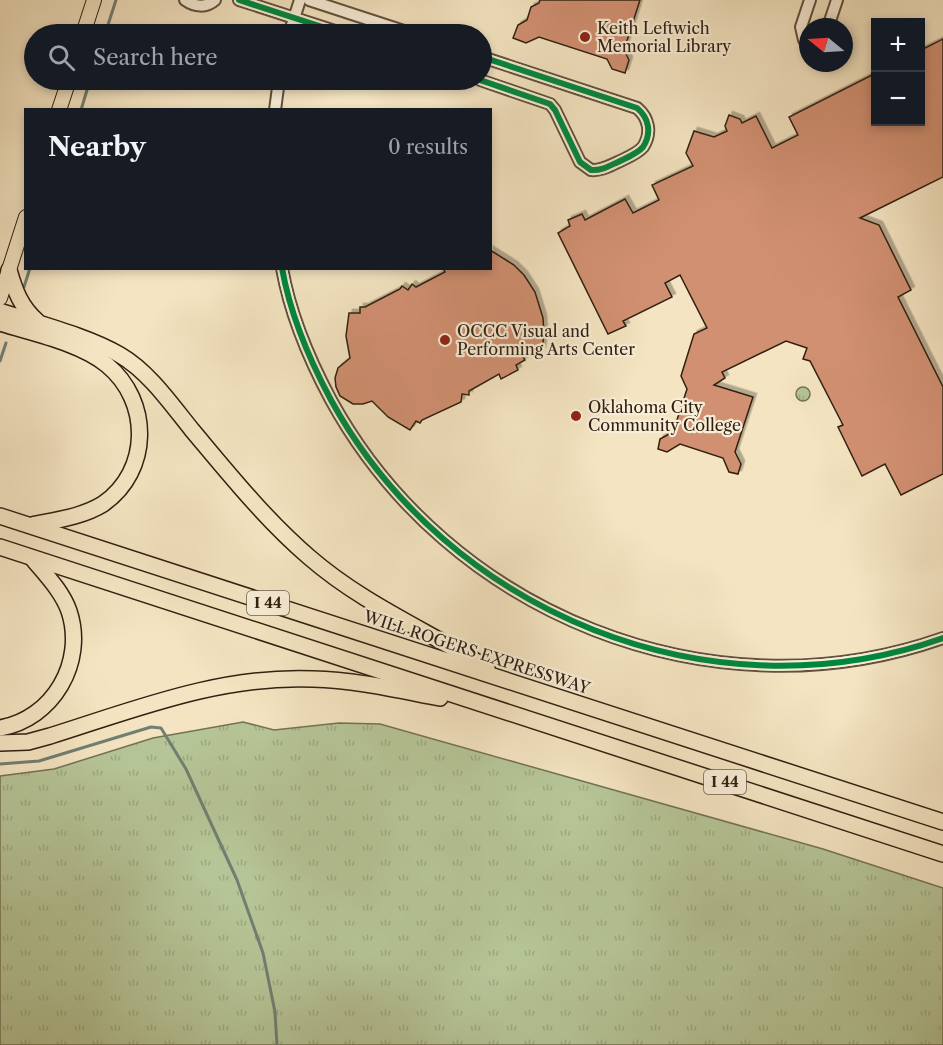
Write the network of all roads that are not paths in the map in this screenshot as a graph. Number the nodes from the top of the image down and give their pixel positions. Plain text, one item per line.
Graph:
1 (94, 0) edge
2 (185, 0) edge
3 (215, 0) edge
4 (239, 0) edge
5 (300, 0) edge
6 (309, 0) edge
7 (810, 0) edge
8 (837, 0) edge
9 (294, 18) junction
10 (804, 18) edge
11 (831, 18) edge
12 (86, 24) edge
13 (292, 24) edge
14 (313, 24) edge
15 (382, 24) edge
16 (492, 60) edge
17 (492, 84) edge
18 (66, 90) edge
19 (278, 90) edge
20 (60, 108) edge
21 (275, 108) edge
22 (24, 223) edge
23 (9, 270) junction
24 (283, 270) edge
25 (0, 298) edge
26 (0, 311) edge
27 (0, 323) edge
28 (42, 325) junction
29 (0, 516) edge
30 (29, 525) junction
31 (0, 547) edge
32 (32, 558) junction
33 (943, 638) edge
34 (507, 681) junction
35 (506, 711) junction
36 (0, 728) edge
37 (0, 743) edge
38 (943, 822) edge
39 (943, 854) edge

1 - 12 main road
2 - 3 street
4 - 9 street
5 - 9 street
6 - 15 street
7 - 10 street
8 - 11 street
9 - 13 street
9 - 14 street
16 - 17 street
18 - 20 main road
19 - 21 street
22 - 23 main road
23 - 25 main road
23 - 28 highway
24 - 33 street
26 - 28 highway
27 - 30 highway
28 - 34 highway
29 - 30 highway, WILL ROGERS EXPRESSWAY / I 44
30 - 34 highway, WILL ROGERS EXPRESSWAY / I 44
31 - 32 highway, I 44
32 - 35 highway, I 44
32 - 36 highway
34 - 38 highway, WILL ROGERS EXPRESSWAY / I 44
35 - 37 highway
35 - 39 highway, I 44

